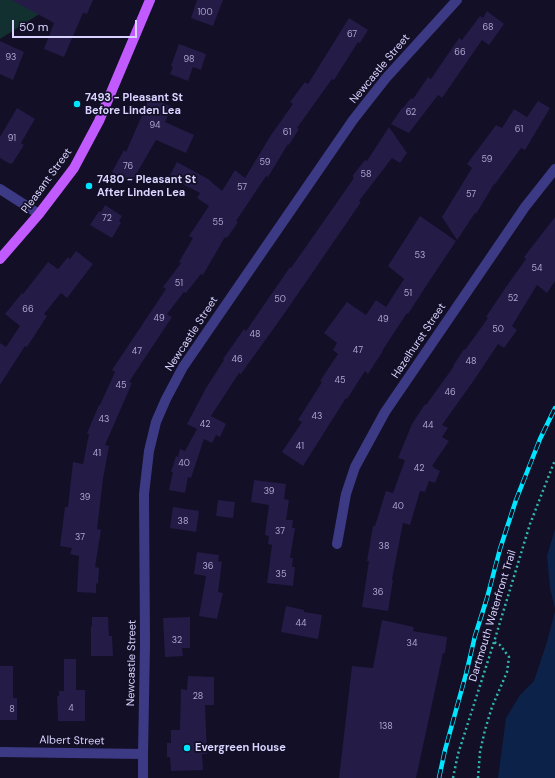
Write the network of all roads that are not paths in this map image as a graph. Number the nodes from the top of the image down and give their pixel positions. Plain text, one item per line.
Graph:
1 (150, 0) edge
2 (457, 0) edge
3 (555, 169) edge
4 (0, 189) edge
5 (39, 214) junction
6 (0, 259) edge
7 (337, 544) dead end
8 (0, 752) edge
9 (143, 754) junction
10 (143, 778) edge

1 - 5 main road, Pleasant Street
2 - 9 street, Newcastle Street
3 - 7 street, Hazelhurst Street
4 - 5 street
5 - 6 main road, Pleasant Street
8 - 9 street, Albert Street
9 - 10 street, Newcastle Street

